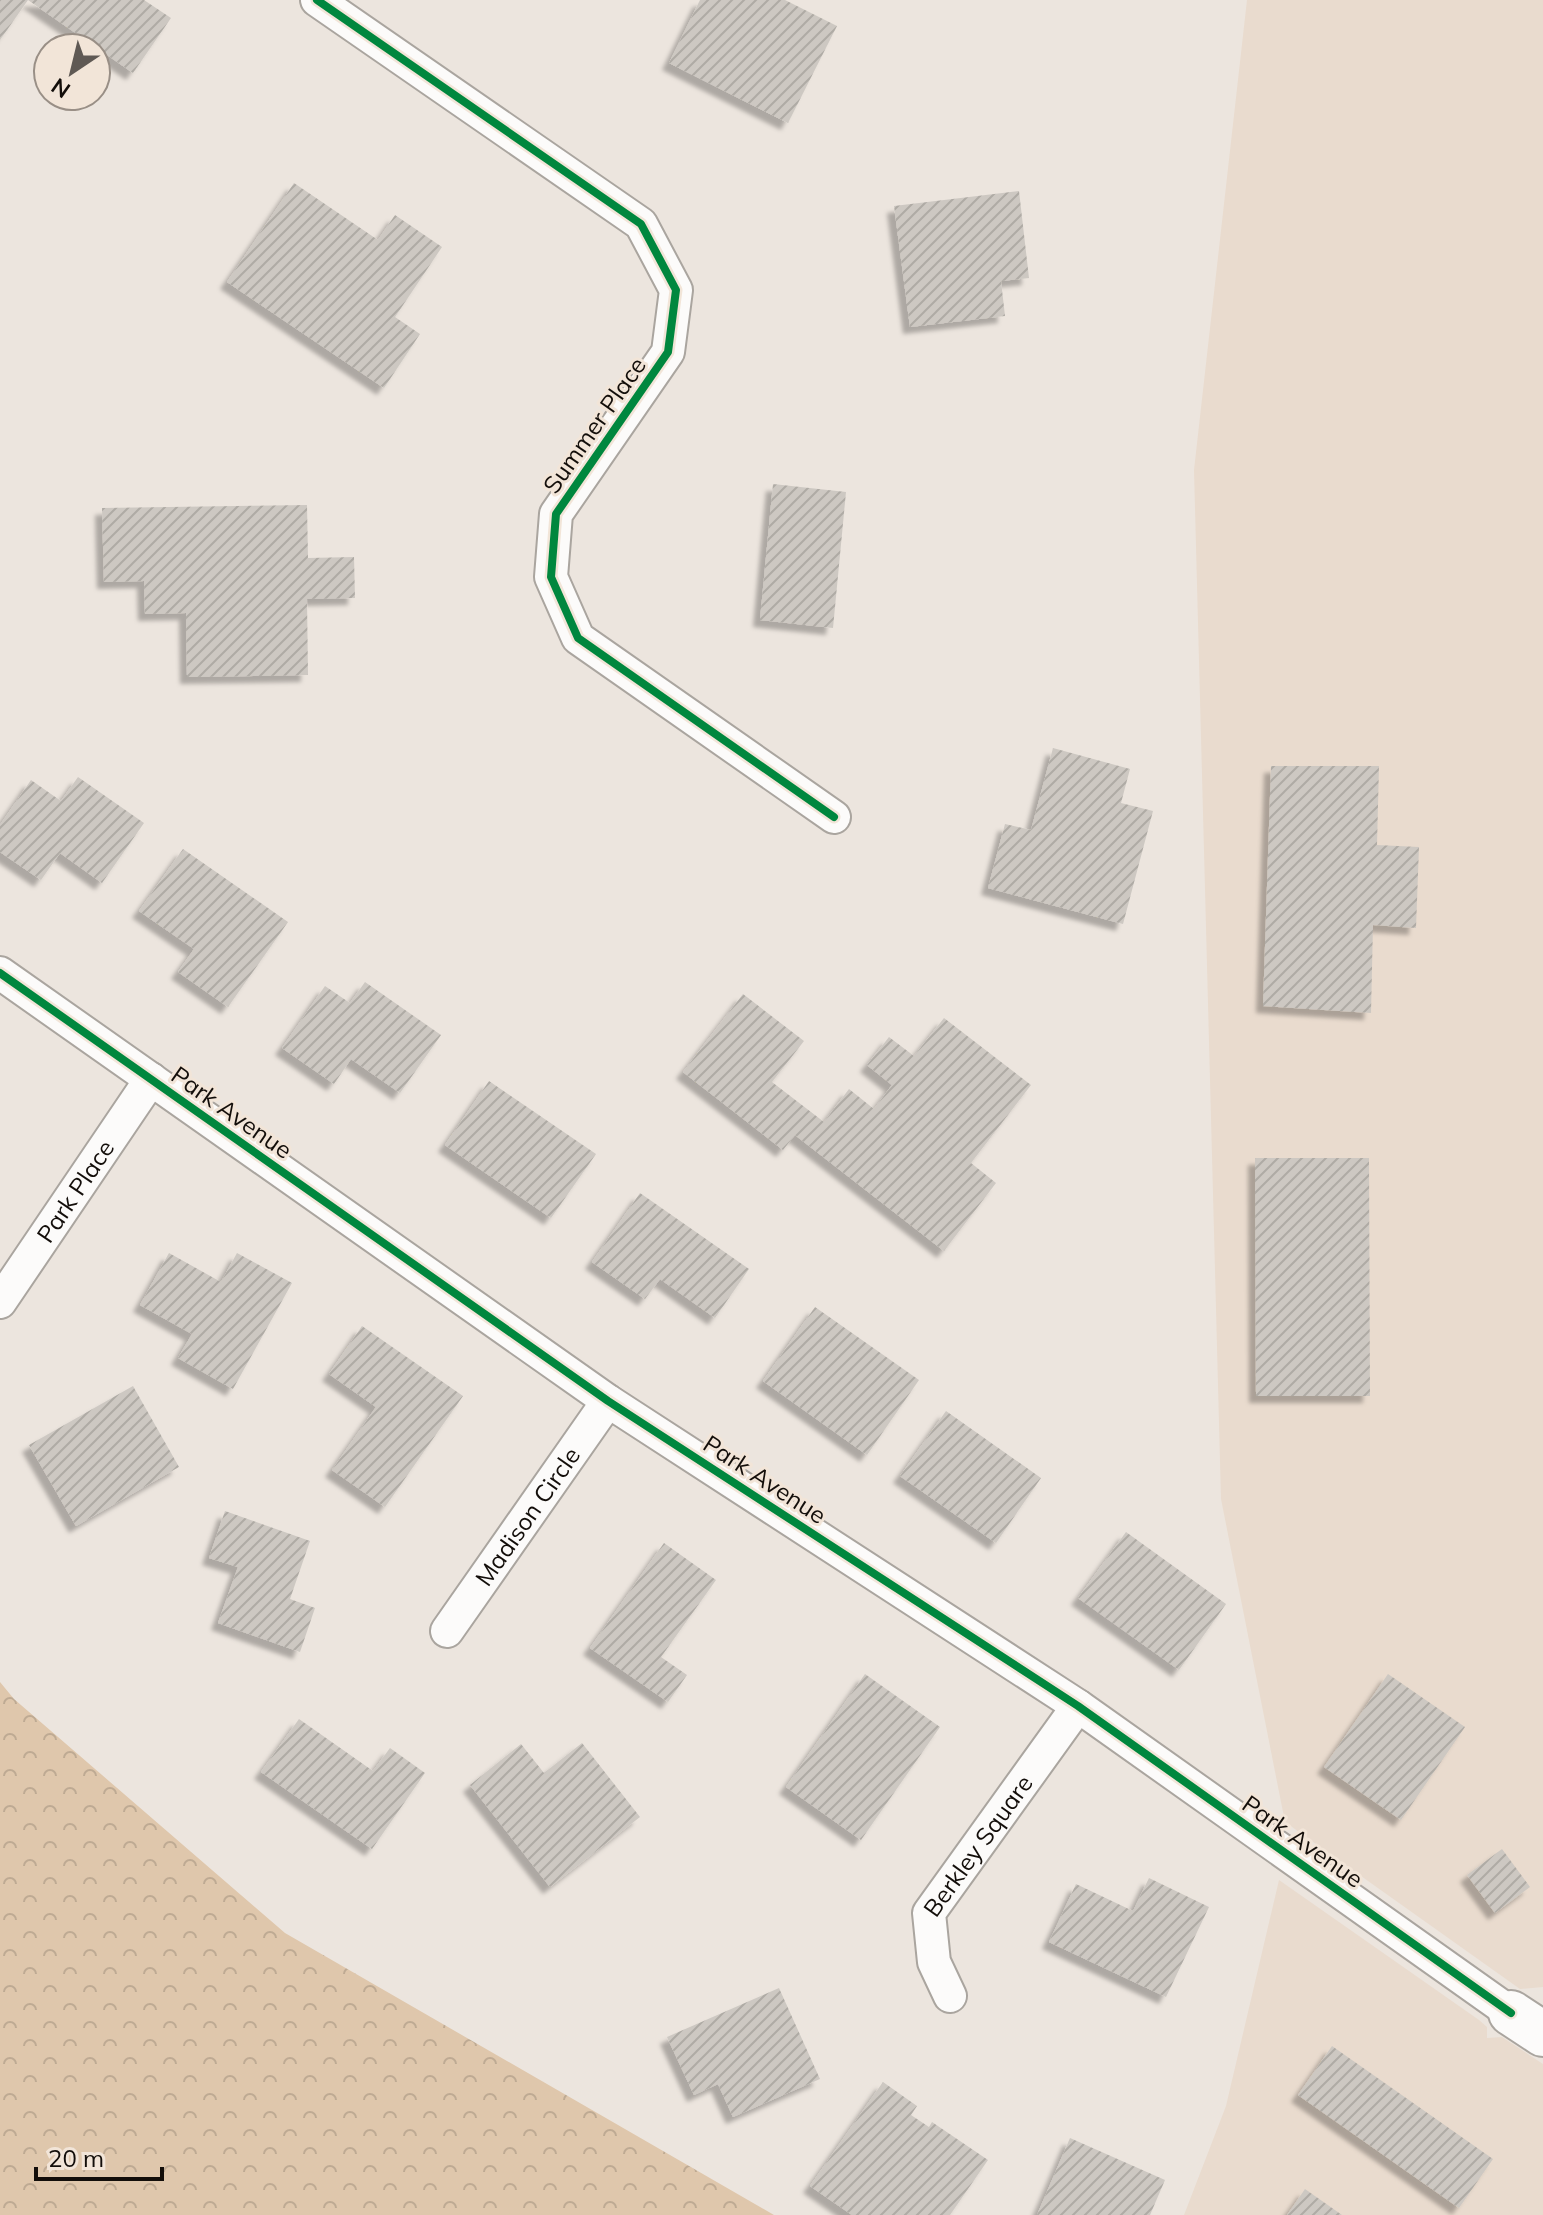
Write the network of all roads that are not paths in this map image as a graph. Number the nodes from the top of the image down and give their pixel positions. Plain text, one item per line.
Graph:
1 (317, 0) edge
2 (834, 817) dead end
3 (0, 973) edge
4 (151, 1079) junction
5 (0, 1302) edge
6 (608, 1401) junction
7 (447, 1631) dead end
8 (1078, 1706) junction
9 (950, 1996) dead end
10 (1532, 2019) edge

1 - 2 street, Summer Place
3 - 4 street, Park Avenue
4 - 5 street, Park Place
4 - 6 street, Park Avenue
6 - 7 street, Madison Circle
6 - 8 street, Park Avenue
8 - 9 street, Berkley Square
8 - 10 street, Park Avenue

